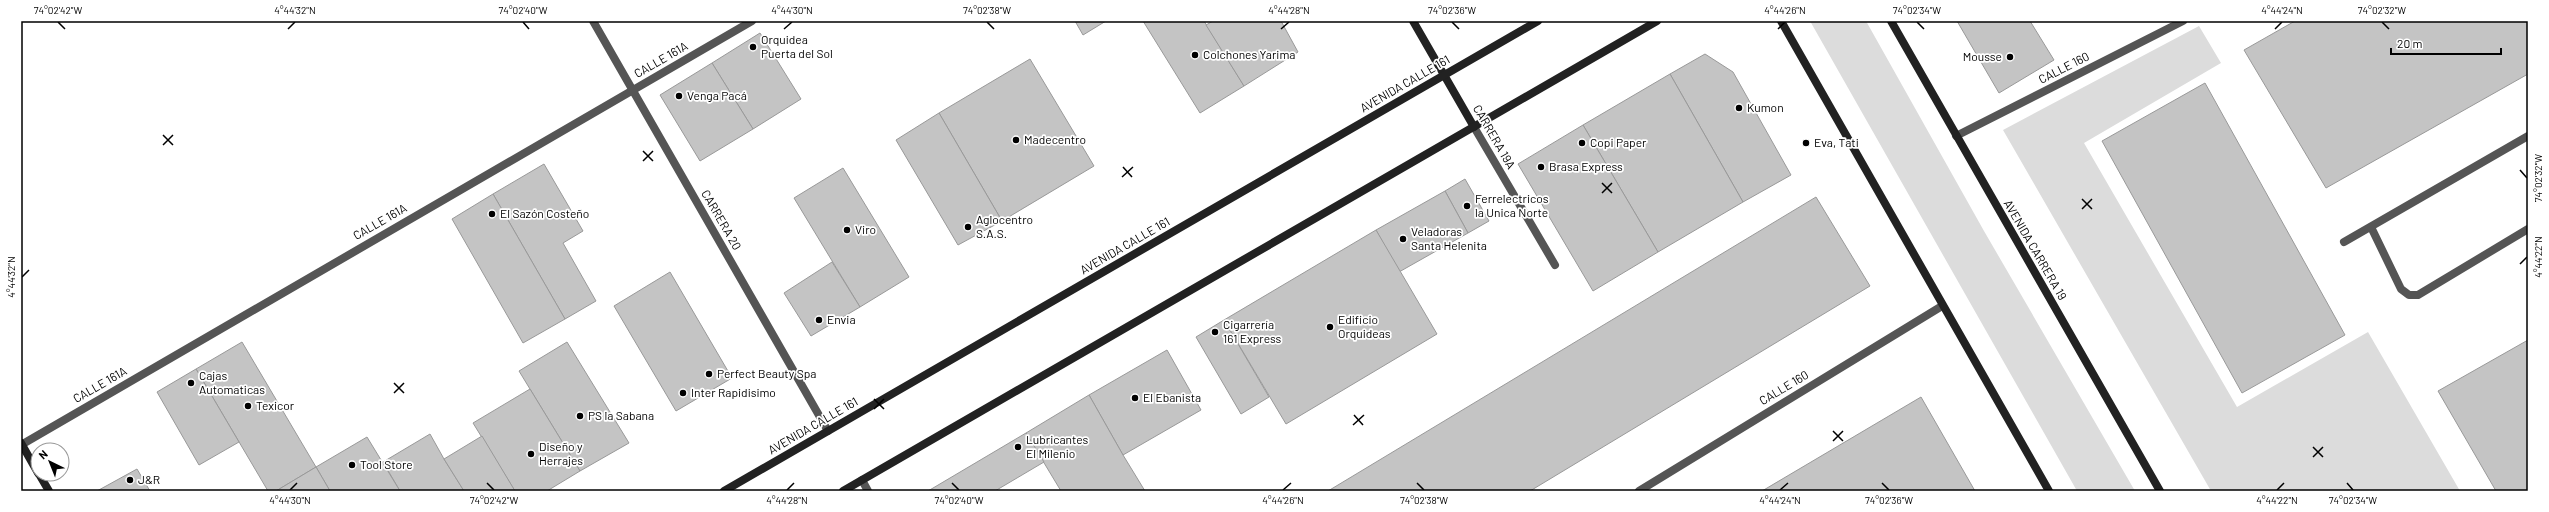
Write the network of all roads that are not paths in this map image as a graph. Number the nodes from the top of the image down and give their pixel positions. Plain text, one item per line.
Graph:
1 (593, 21) edge
2 (752, 21) edge
3 (1413, 21) edge
4 (1538, 21) edge
5 (1657, 21) edge
6 (1781, 21) edge
7 (1891, 21) edge
8 (2183, 21) edge
9 (1444, 75) junction
10 (633, 90) junction
11 (1474, 127) junction
12 (1956, 136) junction
13 (2528, 136) edge
14 (2371, 227) junction
15 (2528, 229) edge
16 (2344, 242) dead end
17 (1555, 265) dead end
18 (1942, 306) junction
19 (828, 431) junction
20 (21, 444) edge
21 (30, 459) edge
22 (862, 480) junction
23 (44, 482) edge
24 (49, 491) edge
25 (724, 491) edge
26 (843, 491) edge
27 (868, 491) edge
28 (1639, 491) edge
29 (2049, 491) edge
30 (2160, 491) edge

1 - 10 street, CARRERA 20
2 - 10 street, CALLE 161A
3 - 9 main road, CARRERA 19A
4 - 9 main road, AVENIDA CALLE 161
5 - 11 main road
6 - 18 main road
7 - 12 main road, AVENIDA CARRERA 19
8 - 12 street, CALLE 160
9 - 11 main road, CARRERA 19A
9 - 19 main road, AVENIDA CALLE 161
10 - 19 street, CARRERA 20
10 - 20 street, CALLE 161A
11 - 17 street, CARRERA 19A
11 - 22 main road
12 - 30 main road, AVENIDA CARRERA 19
13 - 14 street
14 - 15 street
14 - 16 street
18 - 28 street, CALLE 160
18 - 29 main road
19 - 25 main road, AVENIDA CALLE 161
20 - 21 main road
22 - 26 main road
22 - 27 street
23 - 24 main road

